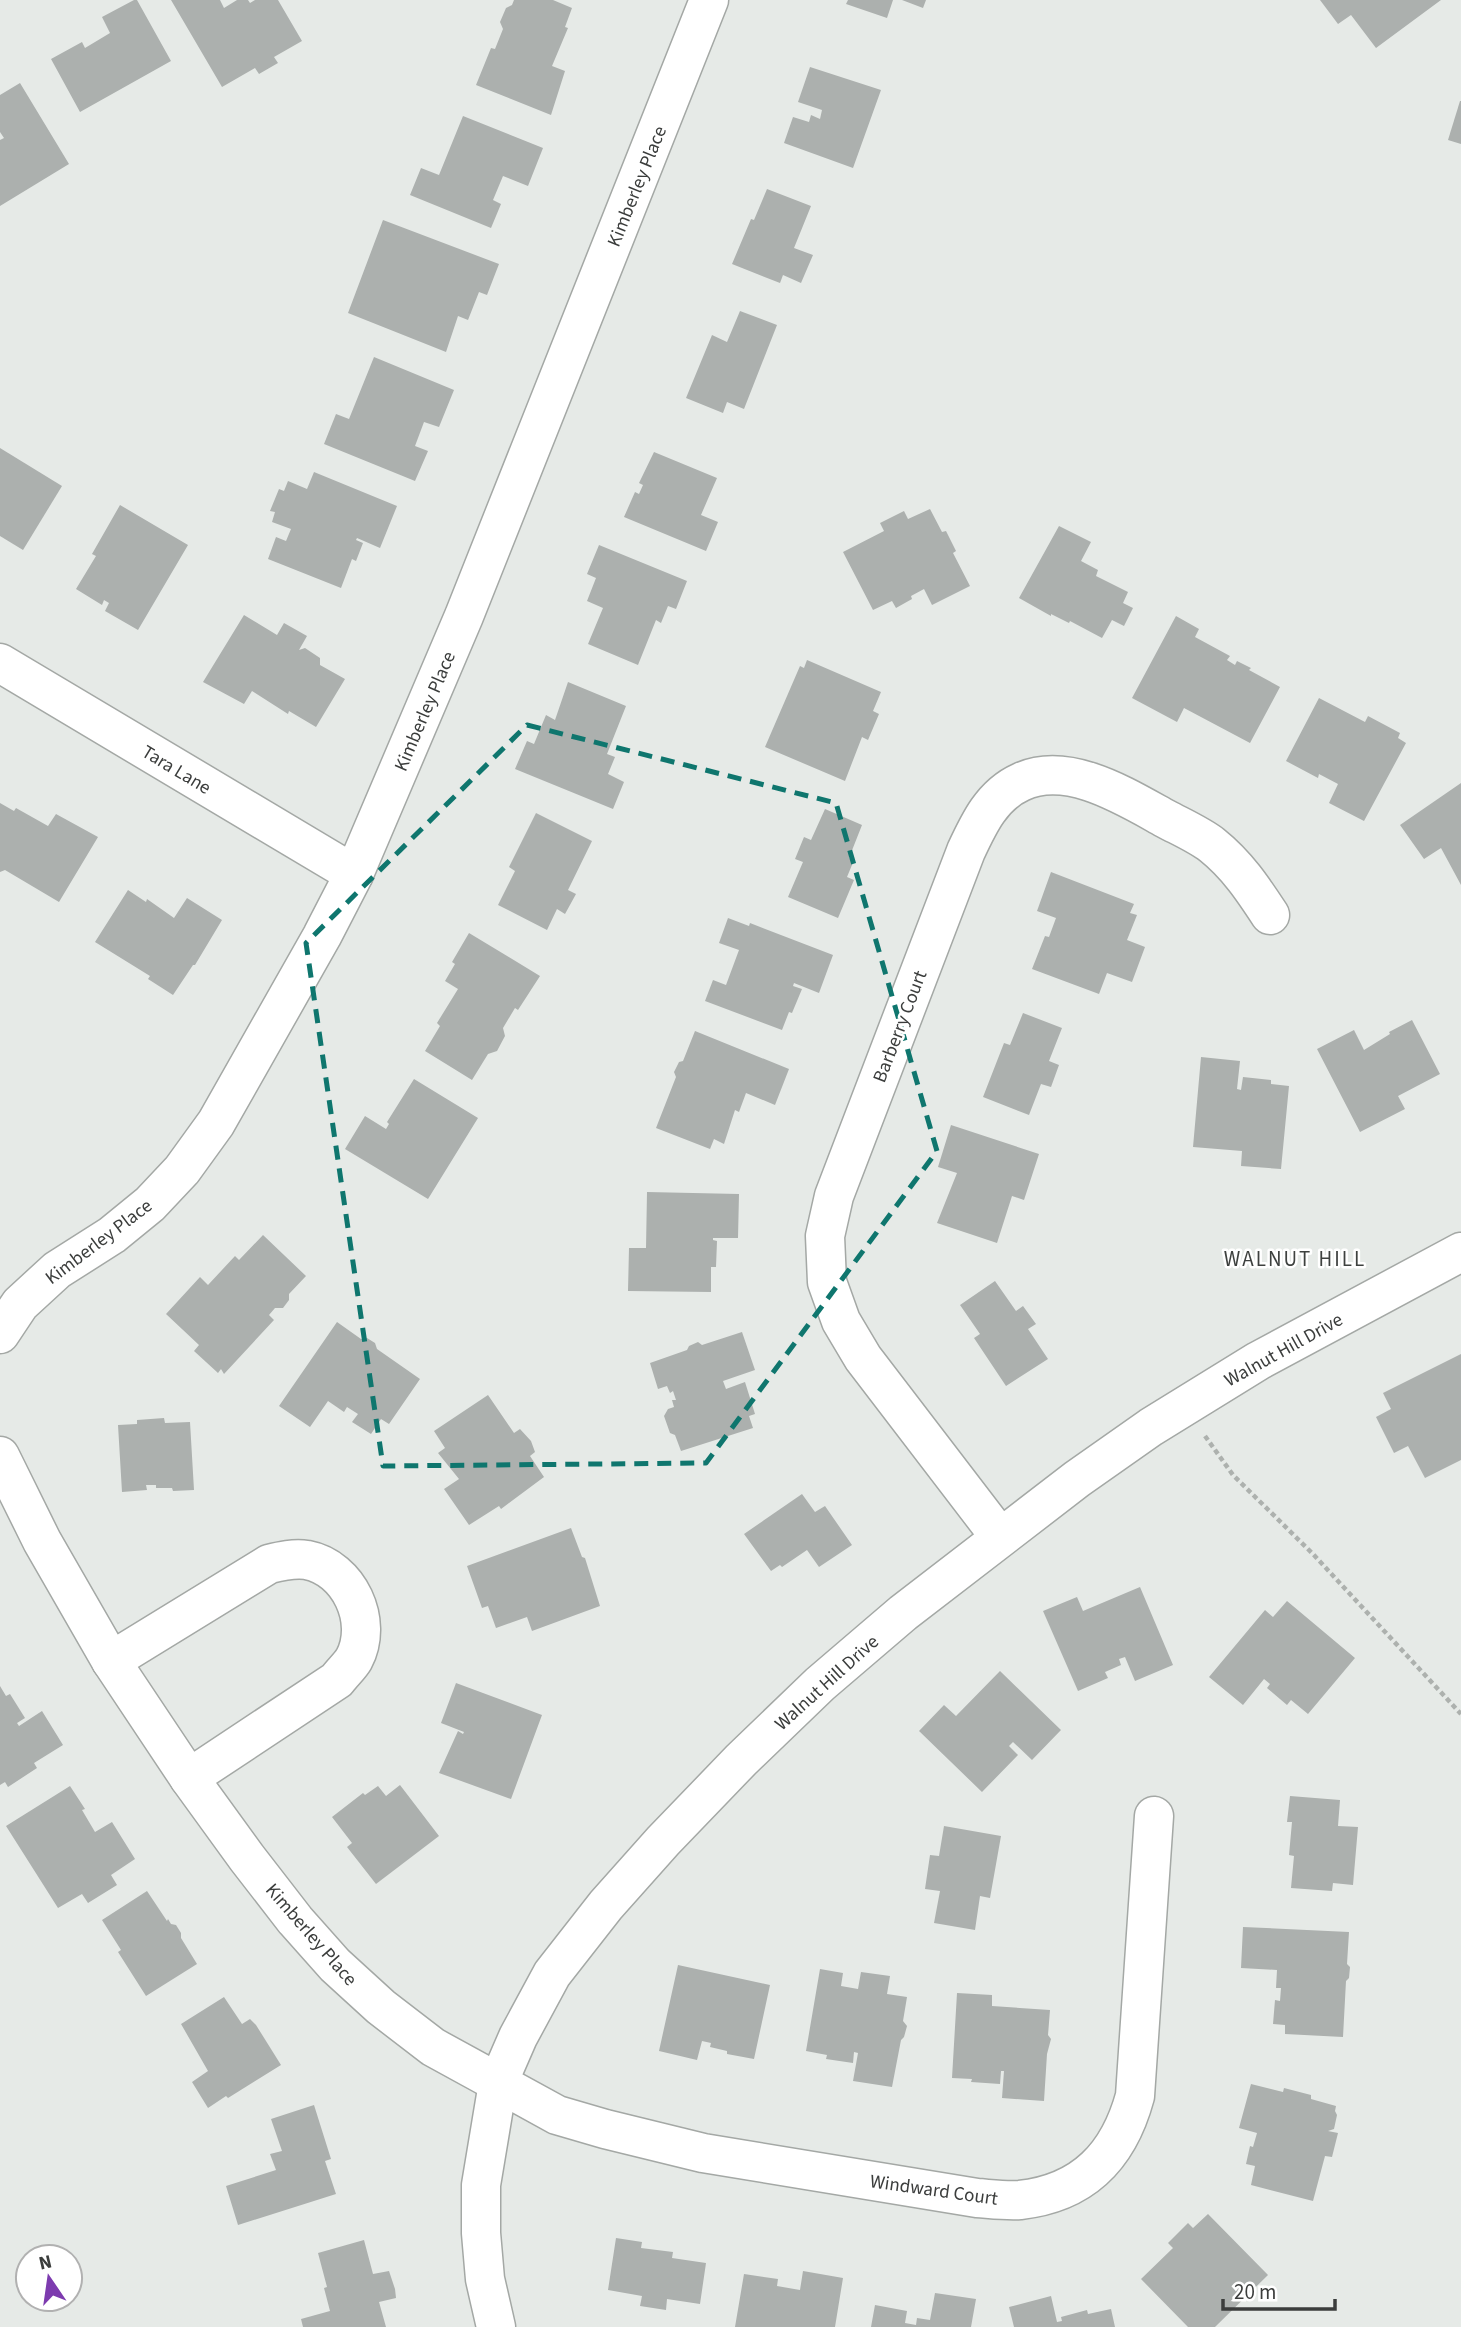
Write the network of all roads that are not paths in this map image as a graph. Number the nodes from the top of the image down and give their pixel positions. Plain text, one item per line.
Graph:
1 (709, 0) edge
2 (0, 663) edge
3 (354, 874) junction
4 (1270, 915) dead end
5 (1461, 1252) edge
6 (0, 1334) edge
7 (0, 1455) edge
8 (1000, 1537) junction
9 (111, 1661) junction
10 (189, 1778) junction
11 (1154, 1816) dead end
12 (498, 2084) junction
13 (496, 2327) edge

1 - 3 street, Kimberley Place
2 - 3 street, Tara Lane
3 - 6 street, Kimberley Place
4 - 8 street, Barberry Court
5 - 8 street, Walnut Hill Drive
7 - 9 street, Kimberley Place
8 - 12 street, Walnut Hill Drive
9 - 10 street, Kimberley Place
9 - 10 street
10 - 12 street, Kimberley Place
11 - 12 street, Windward Court
12 - 13 street, Walnut Hill Drive

